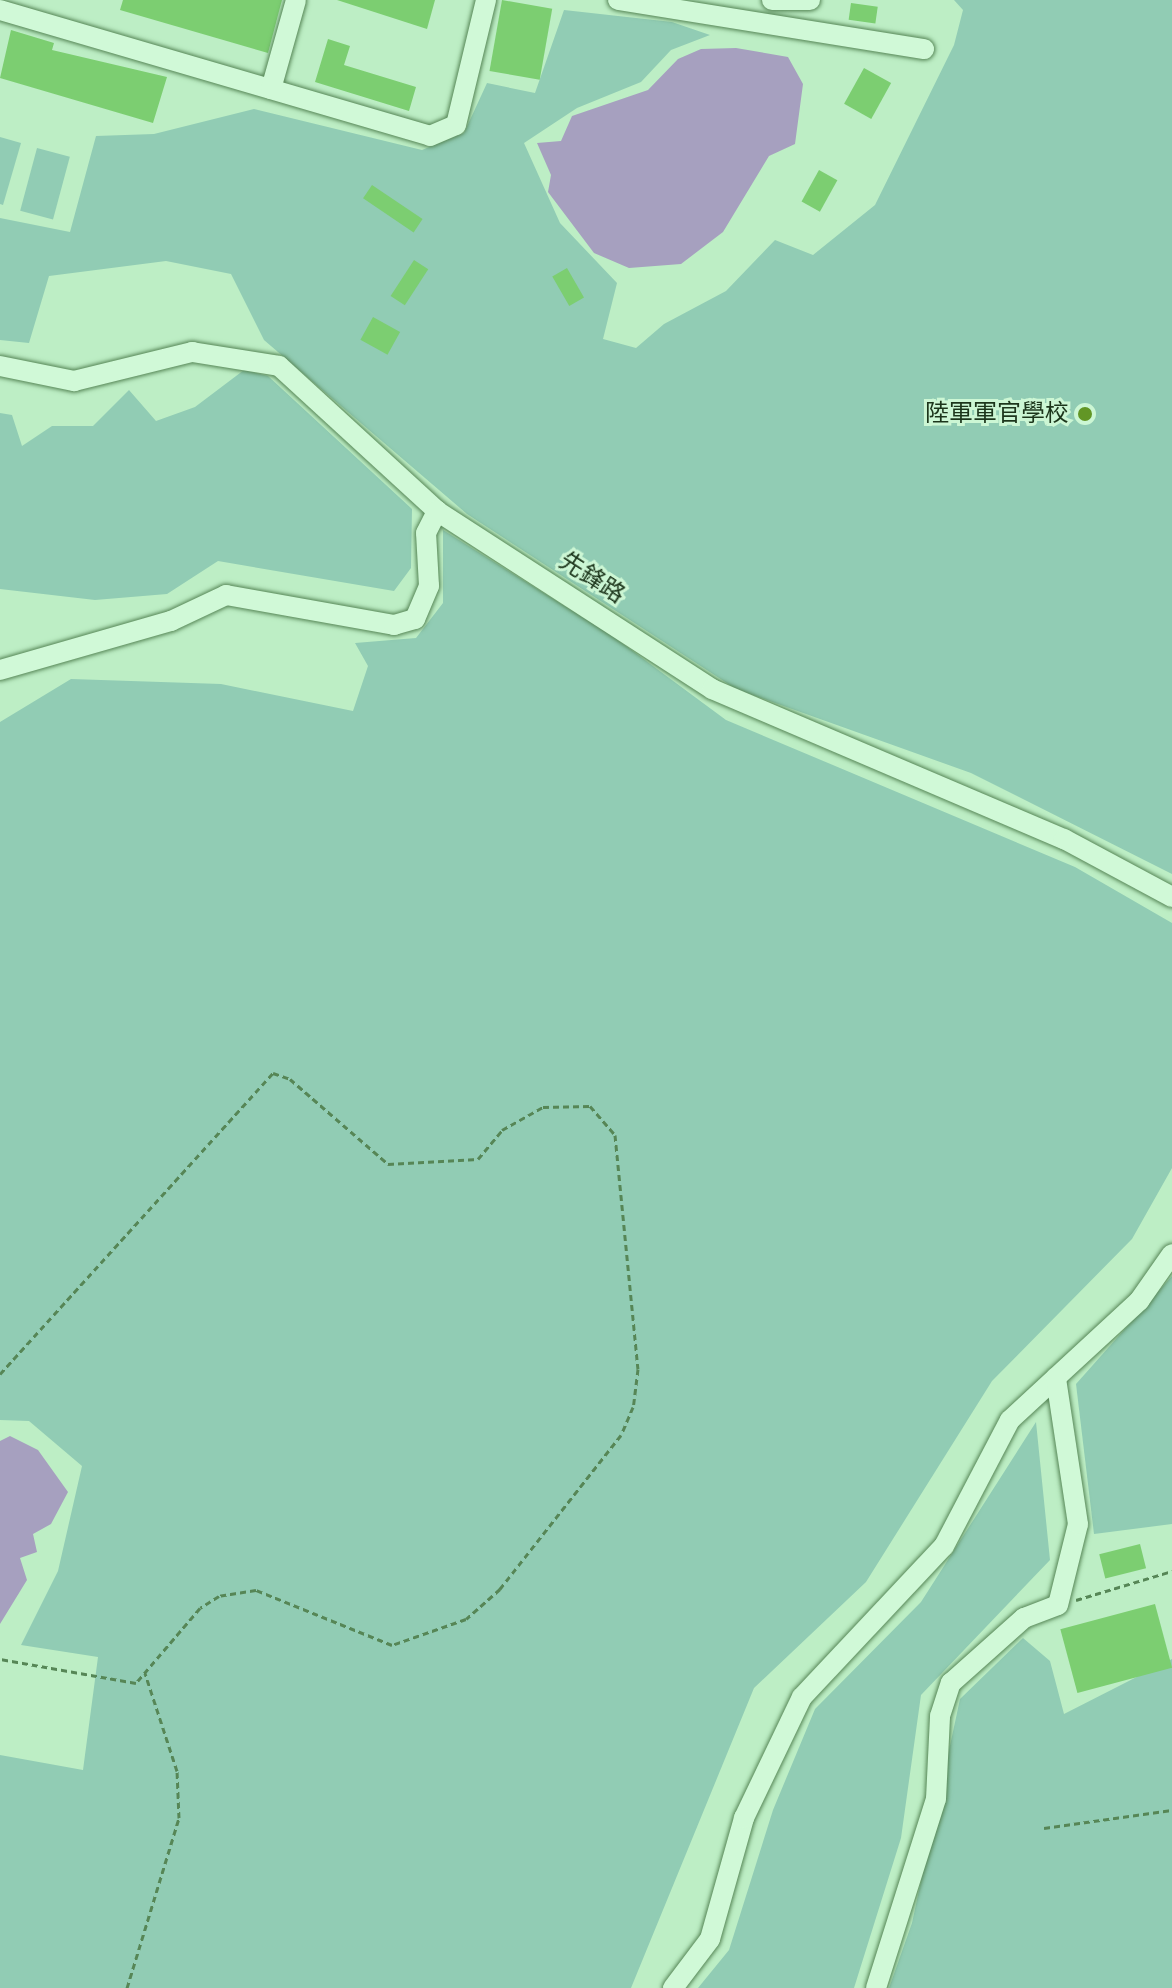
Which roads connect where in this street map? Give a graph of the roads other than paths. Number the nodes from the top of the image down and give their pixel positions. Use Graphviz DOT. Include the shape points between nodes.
graph roads {
  1 [pos="296,0"];
  2 [pos="486,0"];
  3 [pos="618,0"];
  4 [pos="772,0"];
  5 [pos="810,0"];
  6 [pos="0,10"];
  7 [pos="924,49"];
  8 [pos="271,89"];
  9 [pos="0,366"];
  10 [pos="437,511"];
  11 [pos="0,670"];
  12 [pos="1172,897"];
  13 [pos="1172,1254"];
  14 [pos="1056,1378"];
  15 [pos="673,1988"];
  16 [pos="876,1988"];
  1 -- 8 [label="street"];
  2 -- 8 [label="street" via="456,125 430,136"];
  3 -- 7 [label="street"];
  4 -- 5 [label="street"];
  6 -- 8 [label="street"];
  9 -- 10 [label="street, 先鋒路" via="74,381 192,352 279,366"];
  10 -- 11 [label="street" via="426,533 429,586 415,619 394,625 226,595 171,621"];
  10 -- 12 [label="street, 先鋒路" via="712,689 1064,839"];
  13 -- 14 [label="street" via="1139,1301"];
  14 -- 15 [label="street" via="1010,1420 944,1546 802,1697 744,1818 710,1939"];
  14 -- 16 [label="street" via="1078,1524 1058,1605 1024,1618 951,1683 940,1716 936,1799"];
}
